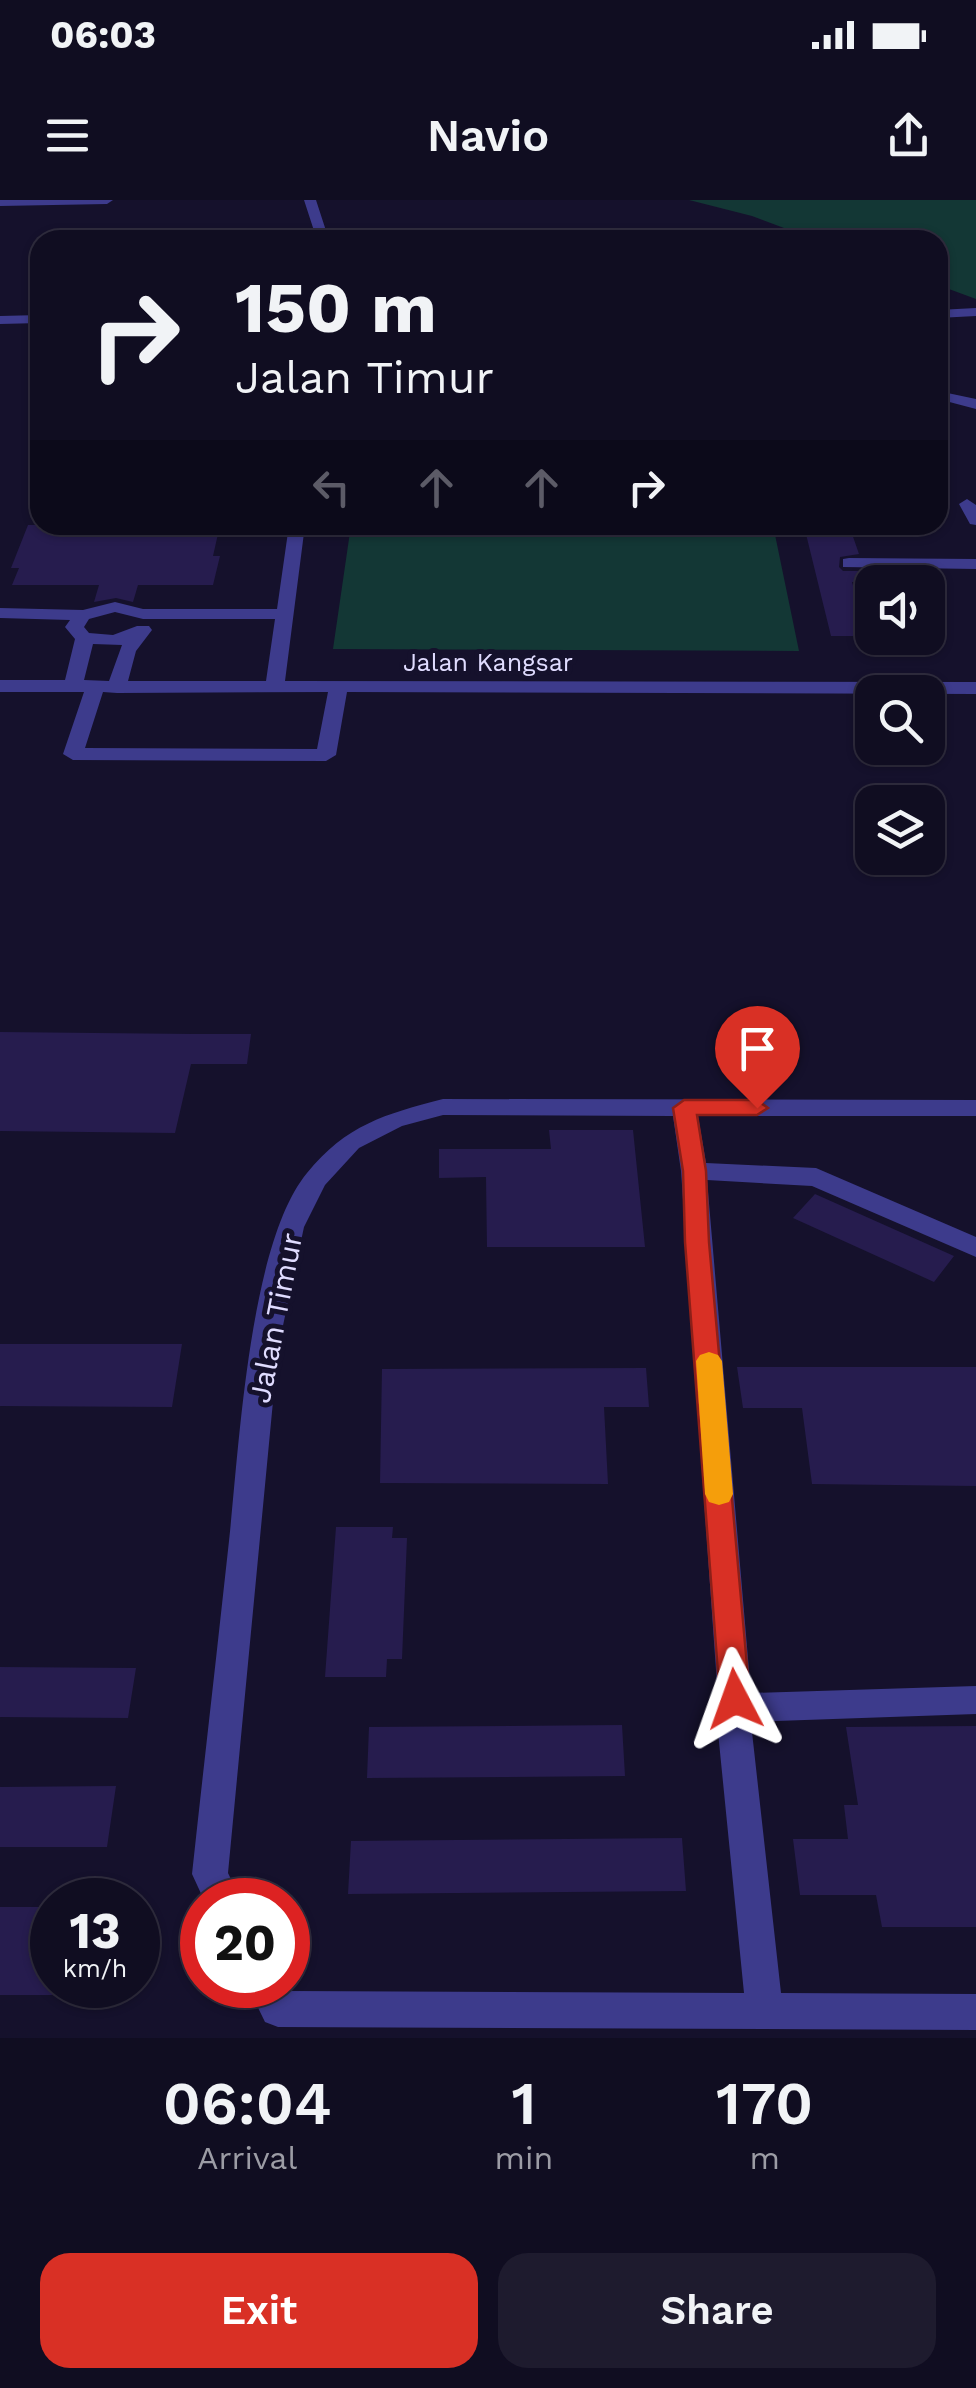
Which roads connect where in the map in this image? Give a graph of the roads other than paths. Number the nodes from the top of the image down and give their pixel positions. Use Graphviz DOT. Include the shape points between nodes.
graph roads {
  1 [pos="107,200"];
  2 [pos="310,200"];
  3 [pos="0,202"];
  4 [pos="319,230"];
  5 [pos="976,312"];
  6 [pos="948,313"];
  7 [pos="30,319"];
  8 [pos="0,320"];
  9 [pos="948,397"];
  10 [pos="976,404"];
  11 [pos="966,504"];
  12 [pos="976,520"];
  13 [pos="296,535"];
  14 [pos="849,563"];
  15 [pos="976,564"];
  16 [pos="0,613"];
  17 [pos="143,614"];
  18 [pos="285,614"];
  19 [pos="83,615"];
  20 [pos="135,636"];
  21 [pos="84,638"];
  22 [pos="0,686"];
  23 [pos="73,686"];
  24 [pos="95,686"];
  25 [pos="117,686"];
  26 [pos="275,687"];
  27 [pos="338,687"];
  28 [pos="976,688"];
  29 [pos="684,1108"];
  30 [pos="976,1108"];
  31 [pos="694,1171"];
  32 [pos="976,1248"];
  33 [pos="976,1700"];
  34 [pos="735,1732"];
  35 [pos="212,1878"];
  36 [pos="278,2008"];
  37 [pos="764,2011"];
  38 [pos="976,2012"];
  1 -- 3 [label="street"];
  2 -- 4 [label="street"];
  5 -- 6 [label="street"];
  7 -- 8 [label="street"];
  9 -- 10 [label="street"];
  11 -- 12 [label="street"];
  13 -- 18 [label="street"];
  14 -- 15 [label="street"];
  16 -- 19 [label="street"];
  17 -- 18 [label="street"];
  17 -- 19 [label="street" via="115,608"];
  17 -- 20 [label="street" via="147,625"];
  18 -- 26 [label="street"];
  19 -- 21 [label="street" via="74,627"];
  20 -- 21 [label="street"];
  20 -- 25 [label="street"];
  21 -- 23 [label="street"];
  22 -- 23 [label="street, Jalan Kangsar"];
  23 -- 24 [label="street, Jalan Kangsar"];
  24 -- 25 [label="street, Jalan Kangsar"];
  24 -- 27 [label="street" via="72,754 326,755"];
  25 -- 26 [label="street, Jalan Kangsar"];
  26 -- 27 [label="street, Jalan Kangsar"];
  27 -- 28 [label="street, Jalan Kangsar"];
  29 -- 30 [label="street, Jalan Timur"];
  29 -- 31 [label="street"];
  29 -- 35 [label="street, Jalan Timur" via="443,1108 393,1120 350,1142 314,1181 292,1227 264,1349"];
  31 -- 32 [label="street" via="816,1178"];
  31 -- 33 [label="street" via="735,1699 741,1708"];
  34 -- 37 [label="street"];
  36 -- 37 [label="street"];
  37 -- 38 [label="street"];
}
